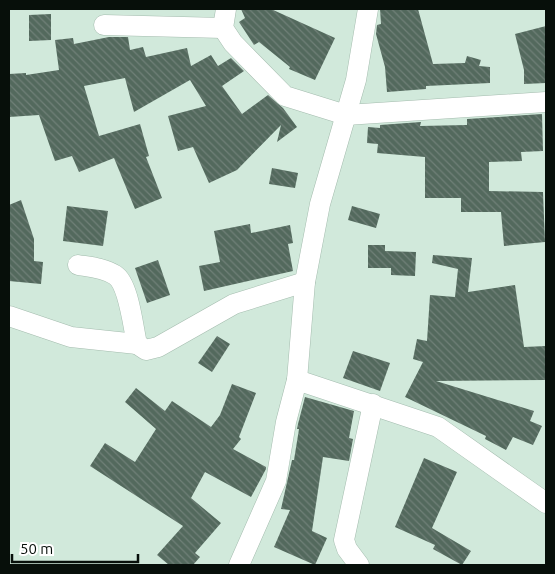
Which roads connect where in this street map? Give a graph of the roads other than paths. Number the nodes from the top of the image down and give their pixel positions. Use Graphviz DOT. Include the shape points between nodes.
graph roads {
  1 [pos="368,9"];
  2 [pos="224,18"];
  3 [pos="104,25"];
  4 [pos="546,102"];
  5 [pos="346,115"];
  6 [pos="78,265"];
  7 [pos="305,282"];
  8 [pos="9,316"];
  9 [pos="137,344"];
  10 [pos="297,380"];
  11 [pos="373,404"];
  12 [pos="546,503"];
  13 [pos="239,565"];
  14 [pos="359,565"];
  1 -- 5 [label="street" via="356,80"];
  2 -- 3 [label="street"];
  2 -- 5 [label="street" via="233,44 285,96"];
  4 -- 5 [label="street"];
  5 -- 7 [label="street" via="320,204"];
  6 -- 9 [label="street" via="104,270 116,276 125,287"];
  7 -- 9 [label="street" via="234,304 158,347 146,350"];
  7 -- 10 [label="street"];
  8 -- 9 [label="street" via="71,337"];
  10 -- 11 [label="street"];
  10 -- 13 [label="street" via="276,481"];
  11 -- 12 [label="street" via="438,427"];
  11 -- 14 [label="street" via="344,540"];
}
